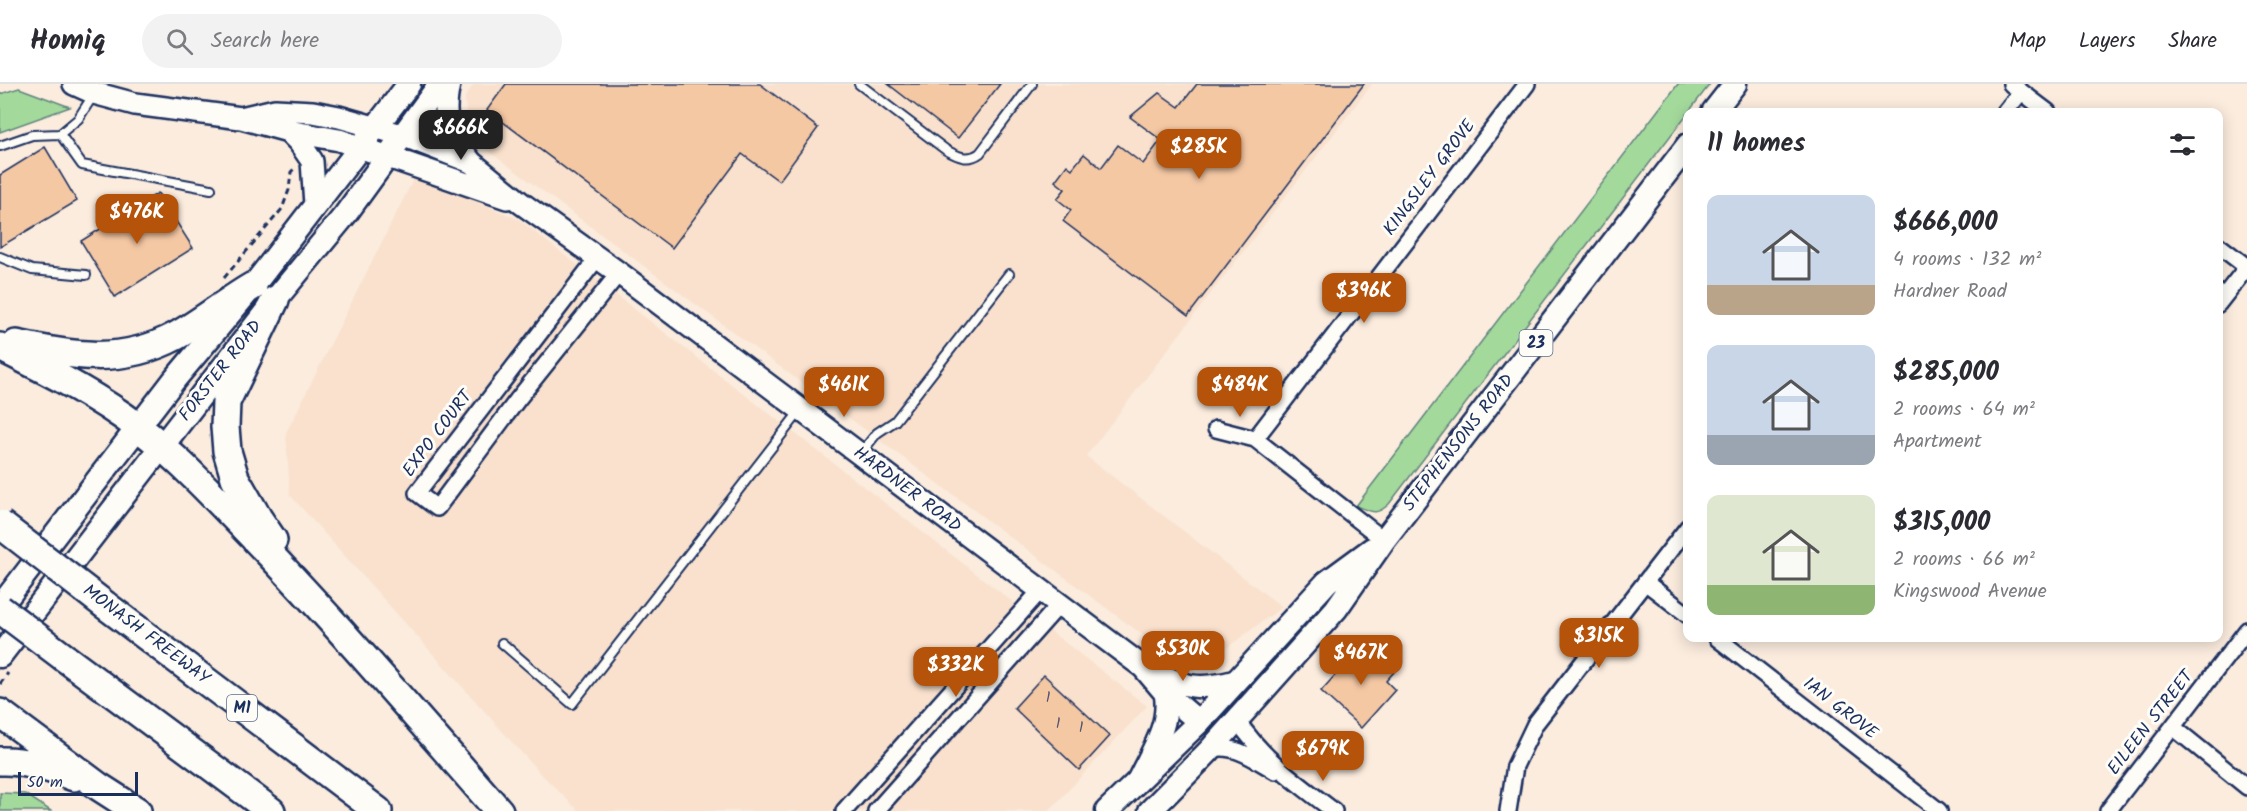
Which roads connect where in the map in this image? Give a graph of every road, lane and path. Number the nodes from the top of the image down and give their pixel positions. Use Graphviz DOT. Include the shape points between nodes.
graph roads {
  1 [pos="74,84"];
  2 [pos="409,84"];
  3 [pos="440,84"];
  4 [pos="449,84"];
  5 [pos="858,84"];
  6 [pos="1032,84"];
  7 [pos="1527,84"];
  8 [pos="1735,84"];
  9 [pos="2016,88"];
  10 [pos="94,93"];
  11 [pos="1716,108"];
  12 [pos="2007,108"];
  13 [pos="2043,108"];
  14 [pos="242,118"];
  15 [pos="376,126"];
  16 [pos="288,131"];
  17 [pos="60,134"];
  18 [pos="402,135"];
  19 [pos="0,146"];
  20 [pos="362,146"];
  21 [pos="1683,151"];
  22 [pos="388,156"];
  23 [pos="471,162"];
  24 [pos="211,189"];
  25 [pos="521,203"];
  26 [pos="315,205"];
  27 [pos="2223,249"];
  28 [pos="0,257"];
  29 [pos="598,257"];
  30 [pos="2247,267"];
  31 [pos="619,273"];
  32 [pos="1009,274"];
  33 [pos="86,275"];
  34 [pos="264,293"];
  35 [pos="2223,298"];
  36 [pos="0,341"];
  37 [pos="0,347"];
  38 [pos="501,385"];
  39 [pos="518,399"];
  40 [pos="801,410"];
  41 [pos="137,428"];
  42 [pos="1216,429"];
  43 [pos="1255,439"];
  44 [pos="162,448"];
  45 [pos="860,455"];
  46 [pos="0,524"];
  47 [pos="1683,533"];
  48 [pos="1384,540"];
  49 [pos="1645,582"];
  50 [pos="1041,591"];
  51 [pos="1059,605"];
  52 [pos="320,607"];
  53 [pos="0,608"];
  54 [pos="1683,611"];
  55 [pos="2247,630"];
  56 [pos="1722,642"];
  57 [pos="502,643"];
  58 [pos="0,656"];
  59 [pos="1143,667"];
  60 [pos="1236,681"];
  61 [pos="1165,693"];
  62 [pos="0,713"];
  63 [pos="1237,720"];
  64 [pos="1199,722"];
  65 [pos="2173,727"];
  66 [pos="915,734"];
  67 [pos="932,750"];
  68 [pos="1209,751"];
  69 [pos="0,761"];
  70 [pos="1139,779"];
  71 [pos="1291,779"];
  72 [pos="98,786"];
  73 [pos="2247,787"];
  74 [pos="137,811"];
  75 [pos="271,811"];
  76 [pos="378,811"];
  77 [pos="499,811"];
  78 [pos="844,811"];
  79 [pos="876,811"];
  80 [pos="1107,811"];
  81 [pos="1150,811"];
  82 [pos="1334,811"];
  83 [pos="1508,811"];
  84 [pos="1939,811"];
  85 [pos="2108,811"];
  1 -- 10 [label="street"];
  2 -- 15 [label="main road, FORSTER ROAD"];
  3 -- 18 [label="main road, FORSTER ROAD"];
  4 -- 23 [label="street" via="444,106 447,125"];
  5 -- 6 [label="lane" via="946,150 969,158 980,153"];
  7 -- 43 [label="street, KINGSLEY GROVE"];
  8 -- 11 [label="main road"];
  9 -- 12 [label="street"];
  9 -- 13 [label="street"];
  10 -- 14 [label="street" via="181,112"];
  10 -- 17 [label="lane" via="78,119"];
  14 -- 15 [label="street, HARDNER ROAD" via="275,110 314,112"];
  14 -- 16 [label="street, HARDNER ROAD"];
  15 -- 18 [label="street, HARDNER ROAD"];
  15 -- 20 [label="main road, FORSTER ROAD"];
  16 -- 20 [label="street, HARDNER ROAD"];
  16 -- 26 [label="street" via="312,161"];
  17 -- 19 [label="lane" via="32,135"];
  17 -- 24 [label="lane" via="82,165"];
  18 -- 22 [label="main road, FORSTER ROAD"];
  18 -- 23 [label="street, HARDNER ROAD"];
  20 -- 22 [label="street, HARDNER ROAD"];
  20 -- 26 [label="main road, FORSTER ROAD"];
  21 -- 48 [label="main road, STEPHENSONS ROAD / 23"];
  22 -- 25 [label="street, HARDNER ROAD"];
  22 -- 34 [label="main road, FORSTER ROAD" via="345,215"];
  23 -- 25 [label="street, HARDNER ROAD"];
  25 -- 29 [label="street, HARDNER ROAD"];
  26 -- 34 [label="main road, FORSTER ROAD"];
  27 -- 30 [label="street"];
  28 -- 33 [label="lane" via="32,270"];
  29 -- 31 [label="street, HARDNER ROAD"];
  29 -- 38 [label="street, EXPO COURT"];
  30 -- 35 [label="street"];
  31 -- 39 [label="street, EXPO COURT"];
  31 -- 40 [label="street, HARDNER ROAD"];
  32 -- 45 [label="lane" via="895,421 877,433"];
  34 -- 36 [label="highway" via="139,351 86,356"];
  34 -- 41 [label="main road, FORSTER ROAD" via="175,379"];
  34 -- 44 [label="main road, FORSTER ROAD"];
  34 -- 52 [label="highway" via="226,402 227,451 235,478 258,518"];
  37 -- 41 [label="highway" via="65,380"];
  38 -- 39 [label="street"];
  38 -- 39 [label="street, EXPO COURT" via="417,493 437,508"];
  40 -- 45 [label="street, HARDNER ROAD"];
  40 -- 57 [label="lane" via="572,704"];
  41 -- 44 [label="highway"];
  41 -- 53 [label="main road, FORSTER ROAD"];
  42 -- 43 [label="street"];
  43 -- 48 [label="street"];
  44 -- 52 [label="highway"];
  44 -- 58 [label="main road, FORSTER ROAD"];
  45 -- 50 [label="street, HARDNER ROAD"];
  46 -- 76 [label="highway, MONASH FREEWAY / M1, bridge"];
  47 -- 49 [label="street"];
  48 -- 60 [label="main road, STEPHENSONS ROAD / 23" via="1327,582"];
  48 -- 63 [label="main road, STEPHENSONS ROAD / 23" via="1336,609"];
  49 -- 54 [label="street"];
  49 -- 83 [label="street" via="1535,724 1515,766"];
  50 -- 51 [label="street, HARDNER ROAD"];
  50 -- 66 [label="street"];
  51 -- 59 [label="street, HARDNER ROAD"];
  51 -- 67 [label="street"];
  52 -- 77 [label="highway"];
  53 -- 75 [label="highway, bridge"];
  55 -- 65 [label="street, EILEEN STREET"];
  56 -- 84 [label="street, IAN GROVE"];
  59 -- 60 [label="street" via="1194,687"];
  59 -- 61 [label="street, HARDNER ROAD"];
  60 -- 64 [label="main road, STEPHENSONS ROAD / 23"];
  61 -- 64 [label="street, HARDNER ROAD"];
  61 -- 70 [label="street" via="1165,720"];
  62 -- 72 [label="highway"];
  63 -- 64 [label="main road"];
  63 -- 68 [label="main road, STEPHENSONS ROAD / 23"];
  63 -- 71 [label="street" via="1254,744"];
  64 -- 70 [label="main road, STEPHENSONS ROAD / 23"];
  65 -- 73 [label="street"];
  65 -- 85 [label="street, EILEEN STREET"];
  66 -- 67 [label="street"];
  66 -- 78 [label="street"];
  67 -- 79 [label="street"];
  68 -- 71 [label="street" via="1232,750"];
  68 -- 81 [label="main road, STEPHENSONS ROAD / 23"];
  69 -- 72 [label="highway" via="54,769"];
  70 -- 80 [label="main road, STEPHENSONS ROAD / 23"];
  71 -- 82 [label="street"];
  72 -- 74 [label="highway"];
}
